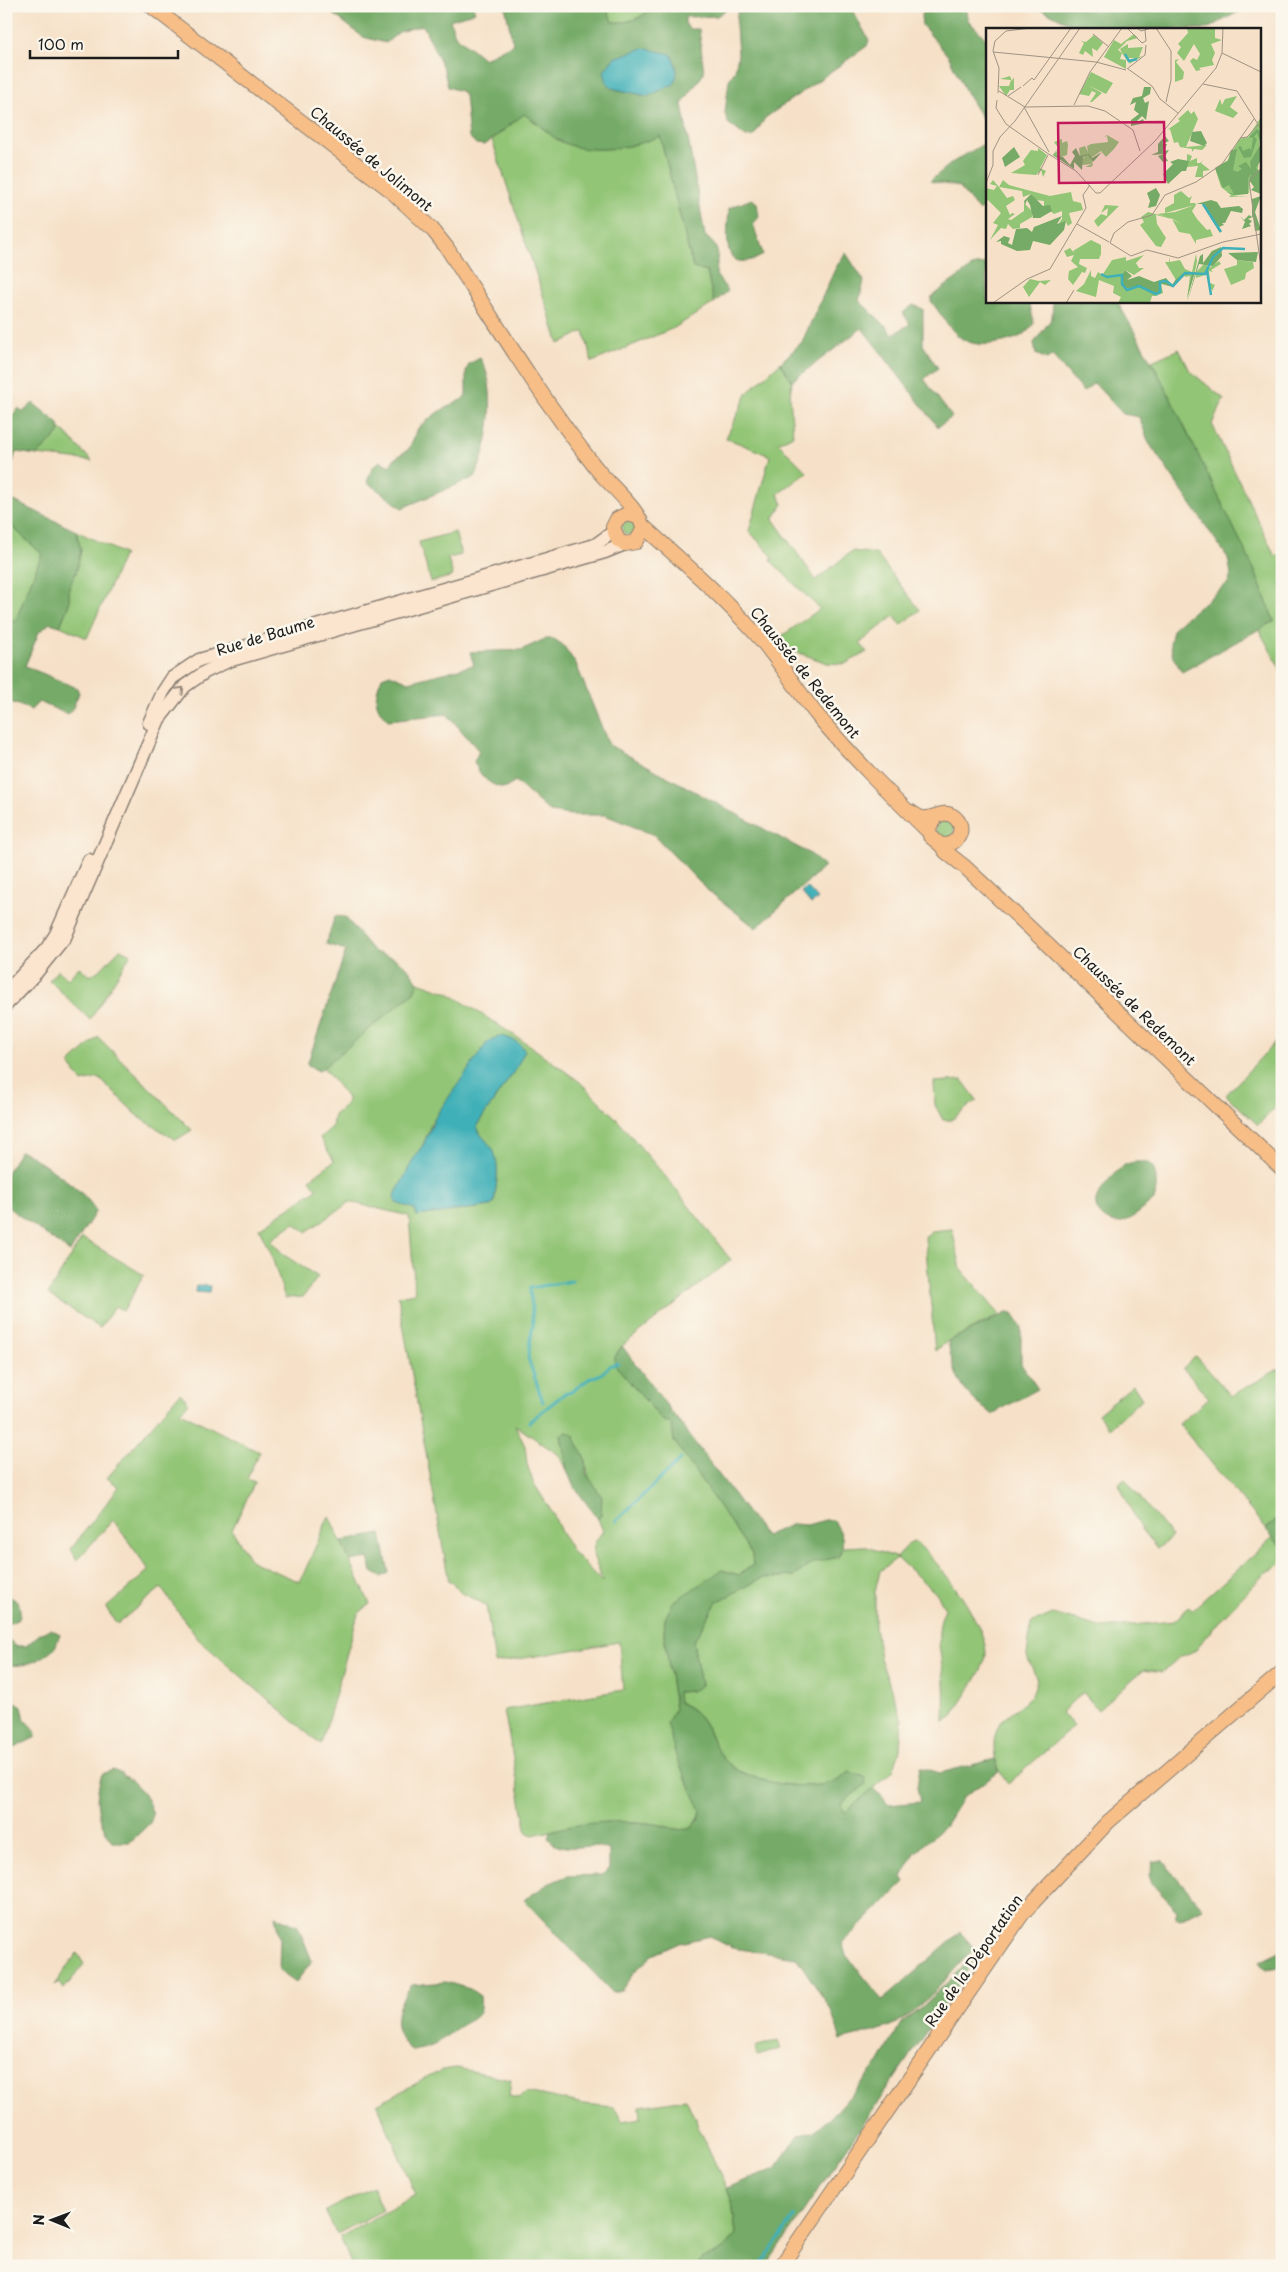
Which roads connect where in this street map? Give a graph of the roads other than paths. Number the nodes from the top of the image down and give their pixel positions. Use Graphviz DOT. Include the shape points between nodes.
graph roads {
  1 [pos="150,6"];
  2 [pos="600,473"];
  3 [pos="619,517"];
  4 [pos="640,522"];
  5 [pos="613,532"];
  6 [pos="631,543"];
  7 [pos="676,556"];
  8 [pos="908,811"];
  9 [pos="936,816"];
  10 [pos="929,832"];
  11 [pos="956,840"];
  12 [pos="941,845"];
  13 [pos="965,867"];
  14 [pos="6,992"];
  15 [pos="6,1005"];
  16 [pos="1282,1169"];
  17 [pos="1278,1677"];
  18 [pos="781,2266"];
  1 -- 2 [label="main road, Chaussée de Jolimont" via="364,169 432,229 552,409"];
  2 -- 3 [label="main road, Chaussée de Jolimont"];
  2 -- 4 [label="main road, Chaussée de Jolimont"];
  3 -- 4 [label="main road" via="626,514"];
  3 -- 5 [label="main road"];
  4 -- 6 [label="main road" via="642,535"];
  4 -- 7 [label="main road, Chaussée de Redemont"];
  5 -- 6 [label="main road" via="618,540"];
  5 -- 14 [label="main road, Rue de Baume" via="595,545 200,660 176,674 163,692 56,934"];
  6 -- 7 [label="main road, Chaussée de Redemont" via="648,543"];
  15 -- 6 [label="main road, Rue de Baume, one-way" via="54,953 65,936 154,728 179,692 191,681 228,661"];
  7 -- 8 [label="main road, Chaussée de Redemont" via="710,585 753,630 818,716"];
  8 -- 9 [label="main road" via="922,818"];
  8 -- 10 [label="main road, Chaussée de Redemont"];
  9 -- 10 [label="main road" via="930,823"];
  9 -- 11 [label="main road" via="946,814 956,818 961,829"];
  10 -- 12 [label="main road"];
  11 -- 12 [label="main road" via="949,845"];
  11 -- 13 [label="main road, Chaussée de Redemont"];
  12 -- 13 [label="main road, Chaussée de Redemont"];
  13 -- 16 [label="main road, Chaussée de Redemont"];
  17 -- 18 [label="main road, Rue de la Déportation" via="1108,1822 1023,1913"];
}
